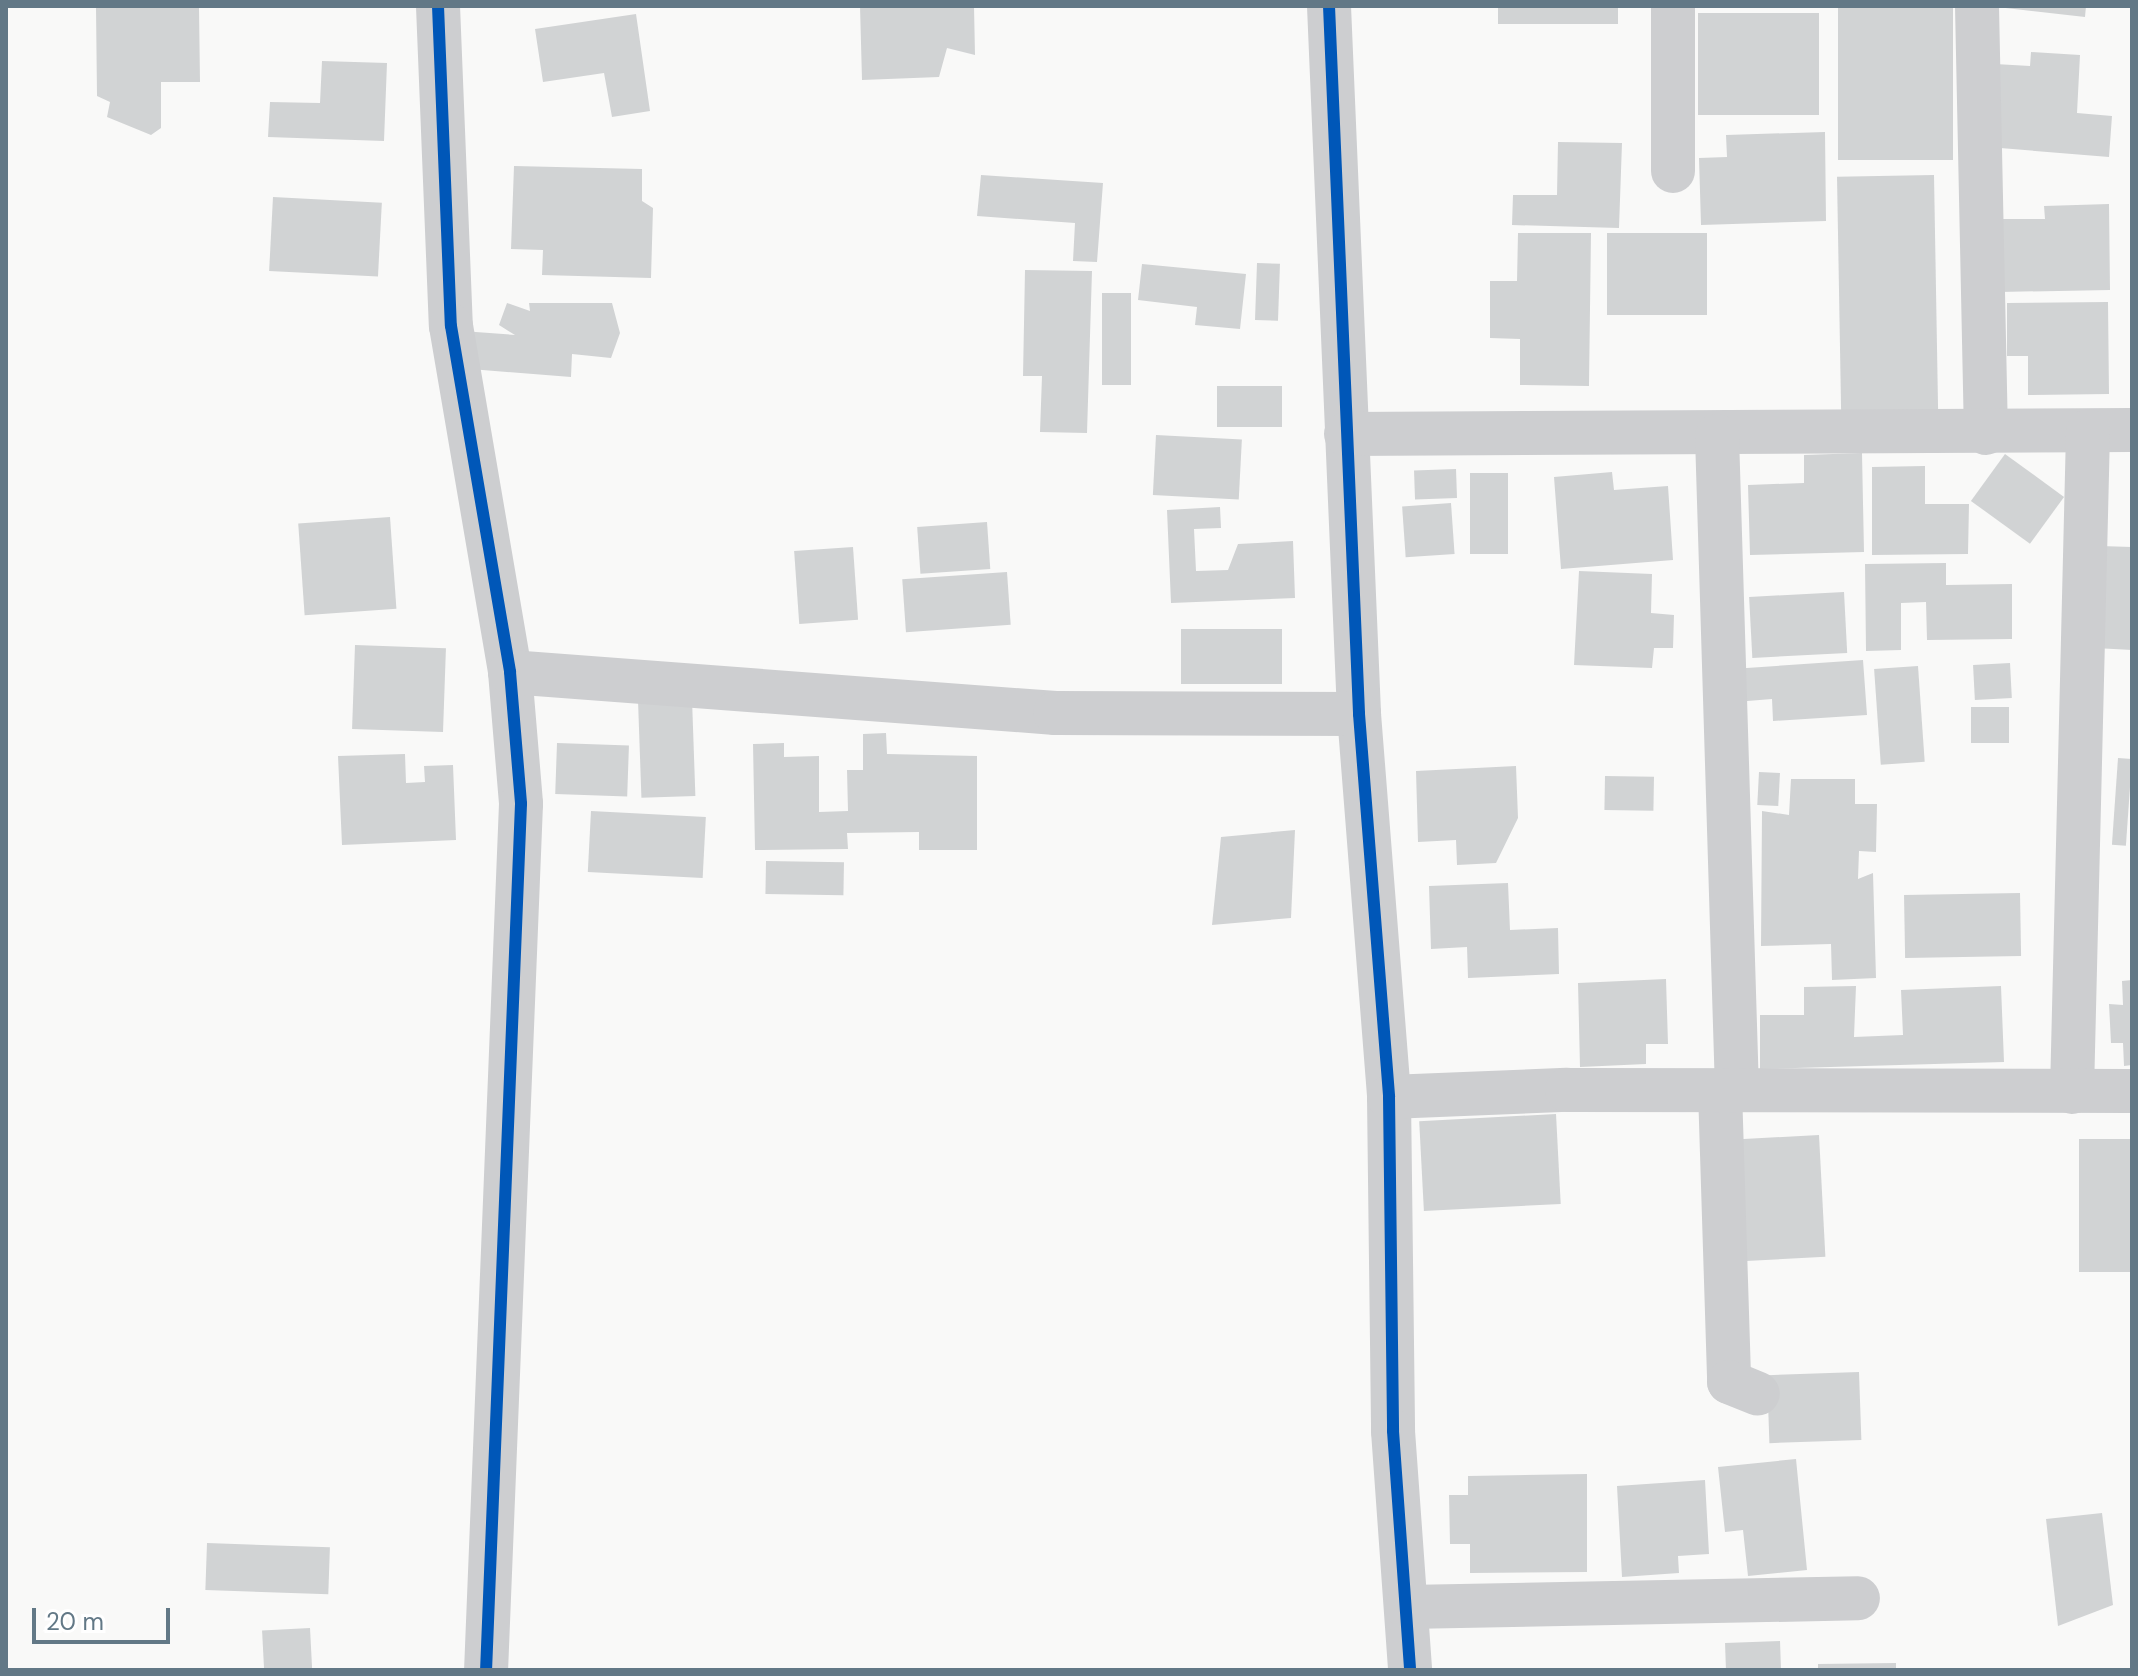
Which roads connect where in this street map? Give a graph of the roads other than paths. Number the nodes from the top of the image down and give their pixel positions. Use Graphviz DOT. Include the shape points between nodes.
graph roads {
  1 [pos="438,6"];
  2 [pos="1329,6"];
  3 [pos="1673,6"];
  4 [pos="1977,6"];
  5 [pos="1673,171"];
  6 [pos="2132,430"];
  7 [pos="2088,431"];
  8 [pos="1986,433"];
  9 [pos="1346,434"];
  10 [pos="1717,436"];
  11 [pos="510,672"];
  12 [pos="1359,714"];
  13 [pos="1728,1090"];
  14 [pos="2132,1091"];
  15 [pos="2072,1092"];
  16 [pos="1389,1097"];
  17 [pos="1758,1394"];
  18 [pos="1858,1598"];
  19 [pos="1407,1607"];
  20 [pos="486,1670"];
  21 [pos="1410,1670"];
  1 -- 11 [label="street" via="451,326"];
  2 -- 9 [label="street"];
  3 -- 5 [label="street"];
  4 -- 8 [label="street"];
  6 -- 7 [label="street"];
  7 -- 8 [label="street"];
  7 -- 15 [label="street"];
  8 -- 10 [label="street"];
  9 -- 10 [label="street"];
  9 -- 12 [label="street"];
  10 -- 13 [label="street"];
  11 -- 12 [label="street" via="1055,713"];
  11 -- 20 [label="street" via="521,804 519,959"];
  12 -- 16 [label="street"];
  13 -- 15 [label="street"];
  13 -- 16 [label="street"];
  13 -- 17 [label="street" via="1729,1382"];
  14 -- 15 [label="street"];
  16 -- 19 [label="street" via="1393,1431"];
  18 -- 19 [label="street"];
  19 -- 21 [label="street"];
}
